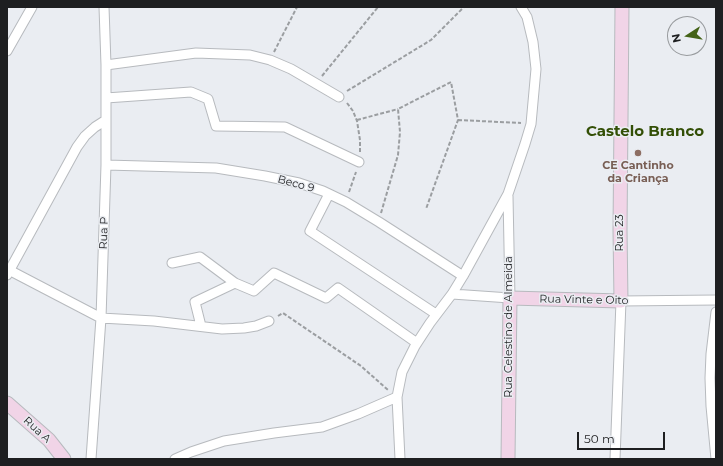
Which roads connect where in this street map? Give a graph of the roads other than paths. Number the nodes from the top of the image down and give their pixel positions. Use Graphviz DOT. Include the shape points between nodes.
graph roads {
  1 [pos="32,7"];
  2 [pos="104,7"];
  3 [pos="521,7"];
  4 [pos="622,7"];
  5 [pos="7,52"];
  6 [pos="106,65"];
  7 [pos="339,97"];
  8 [pos="106,98"];
  9 [pos="106,120"];
  10 [pos="359,162"];
  11 [pos="106,165"];
  12 [pos="329,194"];
  13 [pos="508,194"];
  14 [pos="172,264"];
  15 [pos="8,271"];
  16 [pos="463,276"];
  17 [pos="235,283"];
  18 [pos="452,294"];
  19 [pos="510,298"];
  20 [pos="716,300"];
  21 [pos="621,301"];
  22 [pos="716,312"];
  23 [pos="436,314"];
  24 [pos="101,318"];
  25 [pos="269,321"];
  26 [pos="201,326"];
  27 [pos="417,342"];
  28 [pos="397,397"];
  29 [pos="7,403"];
  30 [pos="64,459"];
  31 [pos="91,459"];
  32 [pos="175,459"];
  33 [pos="400,459"];
  34 [pos="508,459"];
  35 [pos="615,459"];
  36 [pos="716,459"];
  1 -- 5 [label="street"];
  2 -- 6 [label="street, Rua P"];
  3 -- 13 [label="street" via="527,17 536,69 531,124"];
  4 -- 21 [label="street, Rua 23"];
  6 -- 7 [label="street" via="196,53 250,55 291,69"];
  6 -- 8 [label="street, Rua P"];
  8 -- 9 [label="street, Rua P"];
  8 -- 10 [label="street" via="191,92 208,99 216,126 285,127"];
  9 -- 11 [label="street, Rua P"];
  9 -- 15 [label="street" via="85,136 77,147"];
  11 -- 12 [label="street, Beco 9" via="216,168 299,183"];
  11 -- 24 [label="street, Rua P"];
  12 -- 16 [label="street, Beco 9" via="379,222"];
  12 -- 23 [label="street" via="310,231"];
  13 -- 16 [label="street"];
  13 -- 19 [label="street, Rua Celestino de Almeida"];
  14 -- 17 [label="street" via="200,257"];
  15 -- 24 [label="street"];
  16 -- 18 [label="street"];
  17 -- 26 [label="street" via="195,302"];
  17 -- 27 [label="street" via="254,291 274,273 326,298 338,288"];
  18 -- 19 [label="street, Rua Vinte e Oito"];
  18 -- 23 [label="street"];
  19 -- 21 [label="street, Rua Vinte e Oito"];
  19 -- 34 [label="street, Rua Celestino de Almeida"];
  20 -- 21 [label="street, Rua Vinte e Oito"];
  21 -- 35 [label="street, Rua 23"];
  22 -- 36 [label="street" via="710,378"];
  23 -- 27 [label="street"];
  24 -- 26 [label="street"];
  24 -- 31 [label="street, Rua P"];
  25 -- 26 [label="street" via="244,328 222,329"];
  27 -- 28 [label="street" via="402,372"];
  28 -- 32 [label="street" via="322,427 224,441"];
  28 -- 33 [label="street"];
  29 -- 30 [label="street, Rua A" via="49,440"];
}
